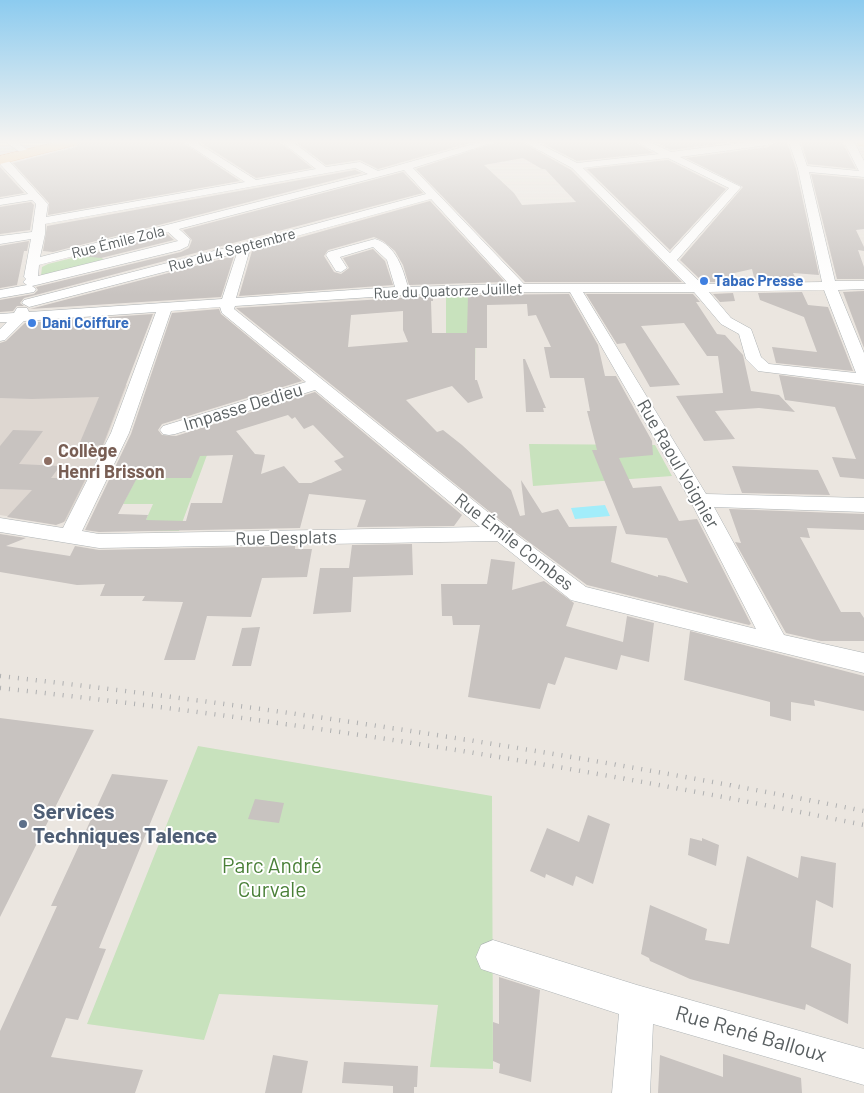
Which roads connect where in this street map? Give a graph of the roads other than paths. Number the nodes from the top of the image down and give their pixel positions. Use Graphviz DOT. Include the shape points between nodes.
graph roads {
  1 [pos="32,193"];
  2 [pos="206,193"];
  3 [pos="307,193"];
  4 [pos="602,193"];
  5 [pos="731,193"];
  6 [pos="808,193"];
  7 [pos="434,195"];
  8 [pos="35,196"];
  9 [pos="0,202"];
  10 [pos="40,228"];
  11 [pos="171,228"];
  12 [pos="0,240"];
  13 [pos="245,247"];
  14 [pos="670,261"];
  15 [pos="33,263"];
  16 [pos="341,268"];
  17 [pos="829,285"];
  18 [pos="864,285"];
  19 [pos="520,288"];
  20 [pos="574,288"];
  21 [pos="698,288"];
  22 [pos="402,291"];
  23 [pos="0,294"];
  24 [pos="28,301"];
  25 [pos="227,303"];
  26 [pos="166,307"];
  27 [pos="0,318"];
  28 [pos="0,337"];
  29 [pos="864,373"];
  30 [pos="864,379"];
  31 [pos="317,384"];
  32 [pos="169,430"];
  33 [pos="700,500"];
  34 [pos="864,505"];
  35 [pos="0,525"];
  36 [pos="502,534"];
  37 [pos="70,537"];
  38 [pos="776,643"];
  39 [pos="864,662"];
  40 [pos="492,957"];
  41 [pos="637,1002"];
  42 [pos="864,1067"];
  43 [pos="631,1093"];
  1 -- 8 [label="street"];
  2 -- 10 [label="street"];
  3 -- 11 [label="street, Rue Émile Zola"];
  4 -- 14 [label="street"];
  5 -- 14 [label="street"];
  6 -- 17 [label="street"];
  7 -- 13 [label="street, Rue du 4 Septembre"];
  7 -- 19 [label="street"];
  8 -- 9 [label="street"];
  8 -- 10 [label="street" via="42,204"];
  10 -- 12 [label="street"];
  10 -- 15 [label="street"];
  11 -- 15 [label="street, Rue Émile Zola"];
  11 -- 24 [label="street" via="184,239 184,243"];
  13 -- 24 [label="street, Rue du 4 Septembre"];
  13 -- 25 [label="street"];
  14 -- 21 [label="street"];
  15 -- 24 [label="street"];
  16 -- 22 [label="street" via="332,255 375,243 392,256"];
  17 -- 18 [label="street, Rue du Quatorze Juillet"];
  17 -- 21 [label="street, Rue du Quatorze Juillet"];
  17 -- 29 [label="street"];
  19 -- 20 [label="street, Rue du Quatorze Juillet"];
  19 -- 22 [label="street, Rue du Quatorze Juillet"];
  20 -- 21 [label="street, Rue du Quatorze Juillet"];
  20 -- 33 [label="street, Rue Raoul Voignier"];
  21 -- 30 [label="street" via="726,321 746,332 754,359 764,368"];
  22 -- 25 [label="street, Rue du Quatorze Juillet"];
  23 -- 24 [label="street"];
  24 -- 26 [label="street, Rue du Quatorze Juillet"];
  24 -- 27 [label="street"];
  24 -- 28 [label="street"];
  25 -- 26 [label="street, Rue du Quatorze Juillet"];
  25 -- 31 [label="street, Rue Émile Combes" via="227,310"];
  26 -- 37 [label="street" via="120,433"];
  31 -- 32 [label="street, Impasse Dedieu"];
  31 -- 36 [label="street, Rue Émile Combes"];
  33 -- 34 [label="street"];
  33 -- 38 [label="street, Rue Raoul Voignier"];
  35 -- 37 [label="street, Rue Desplats"];
  36 -- 37 [label="street, Rue Desplats" via="99,541"];
  36 -- 38 [label="street, Rue Émile Combes" via="579,594"];
  38 -- 39 [label="street, Rue Émile Combes"];
  40 -- 41 [label="street, Rue René Balloux"];
  41 -- 42 [label="street, Rue René Balloux"];
  41 -- 43 [label="street"];
}
